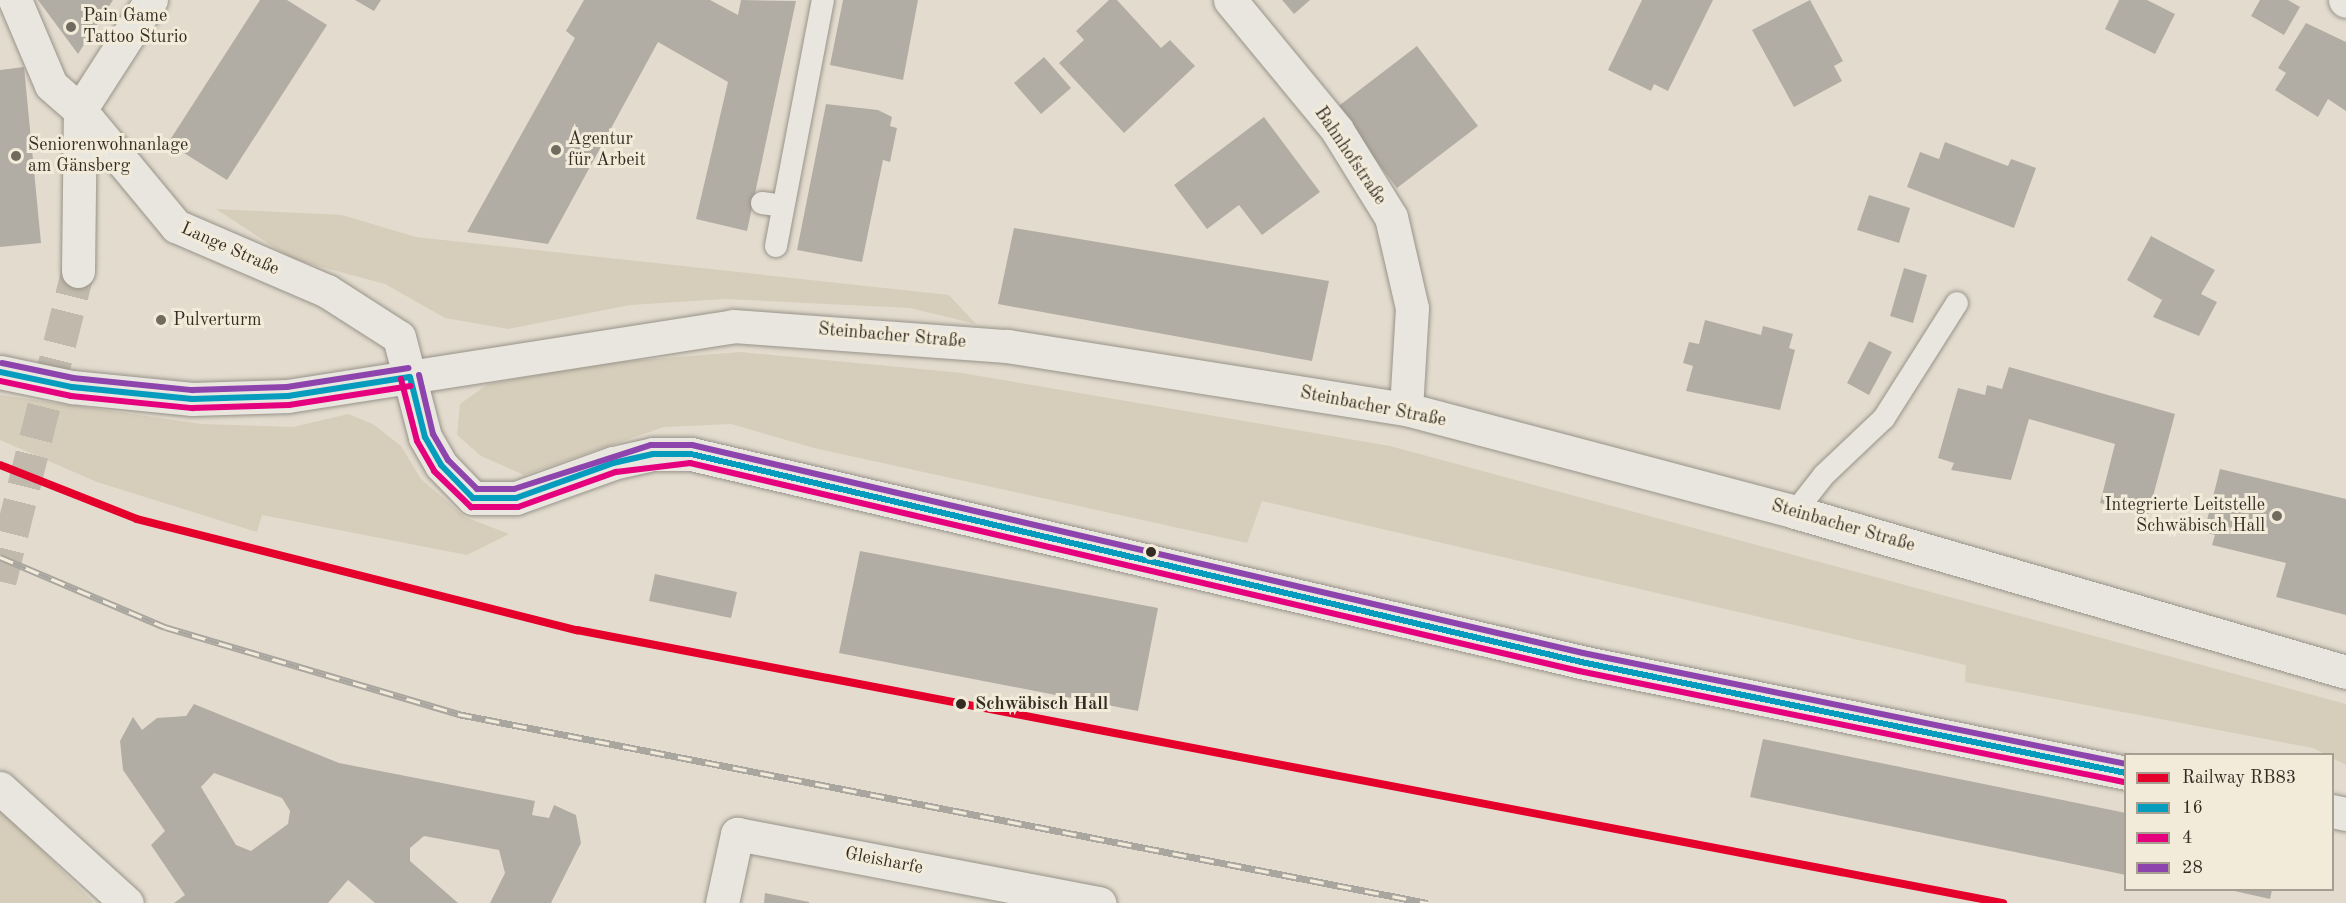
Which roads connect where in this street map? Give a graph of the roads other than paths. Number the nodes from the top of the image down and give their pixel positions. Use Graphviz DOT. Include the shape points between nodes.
graph roads {
  1 [pos="15,0"];
  2 [pos="151,0"];
  3 [pos="823,0"];
  4 [pos="1230,0"];
  5 [pos="80,110"];
  6 [pos="776,246"];
  7 [pos="78,271"];
  8 [pos="1957,303"];
  9 [pos="0,372"];
  10 [pos="410,377"];
  11 [pos="1406,409"];
  12 [pos="1795,512"];
  13 [pos="2346,672"];
  14 [pos="2124,773"];
  15 [pos="0,788"];
  16 [pos="1016,895"];
  17 [pos="127,903"];
  18 [pos="722,903"];
  19 [pos="1100,903"];
  1 -- 5 [label="street, Lange Straße" via="51,85"];
  2 -- 5 [label="street"];
  3 -- 6 [label="lane" via="772,205"];
  4 -- 11 [label="street, Bahnhofstraße" via="1337,130 1391,217 1412,308"];
  5 -- 7 [label="street"];
  5 -- 10 [label="street, Lange Straße" via="131,179 176,226 327,291 399,337"];
  8 -- 12 [label="lane" via="1884,418 1824,475"];
  9 -- 10 [label="street, Steinbacher Straße" via="72,387 192,399 288,396"];
  10 -- 11 [label="street, Steinbacher Straße" via="733,326 1007,346"];
  10 -- 14 [label="street, Lange Straße" via="425,437 441,465 473,498 516,498 613,463 691,454 1581,662"];
  11 -- 12 [label="street, Steinbacher Straße"];
  12 -- 13 [label="street, Steinbacher Straße"];
  15 -- 17 [label="street"];
  16 -- 18 [label="street, Gleisharfe" via="737,834"];
  16 -- 19 [label="street, Gleisharfe"];
}
